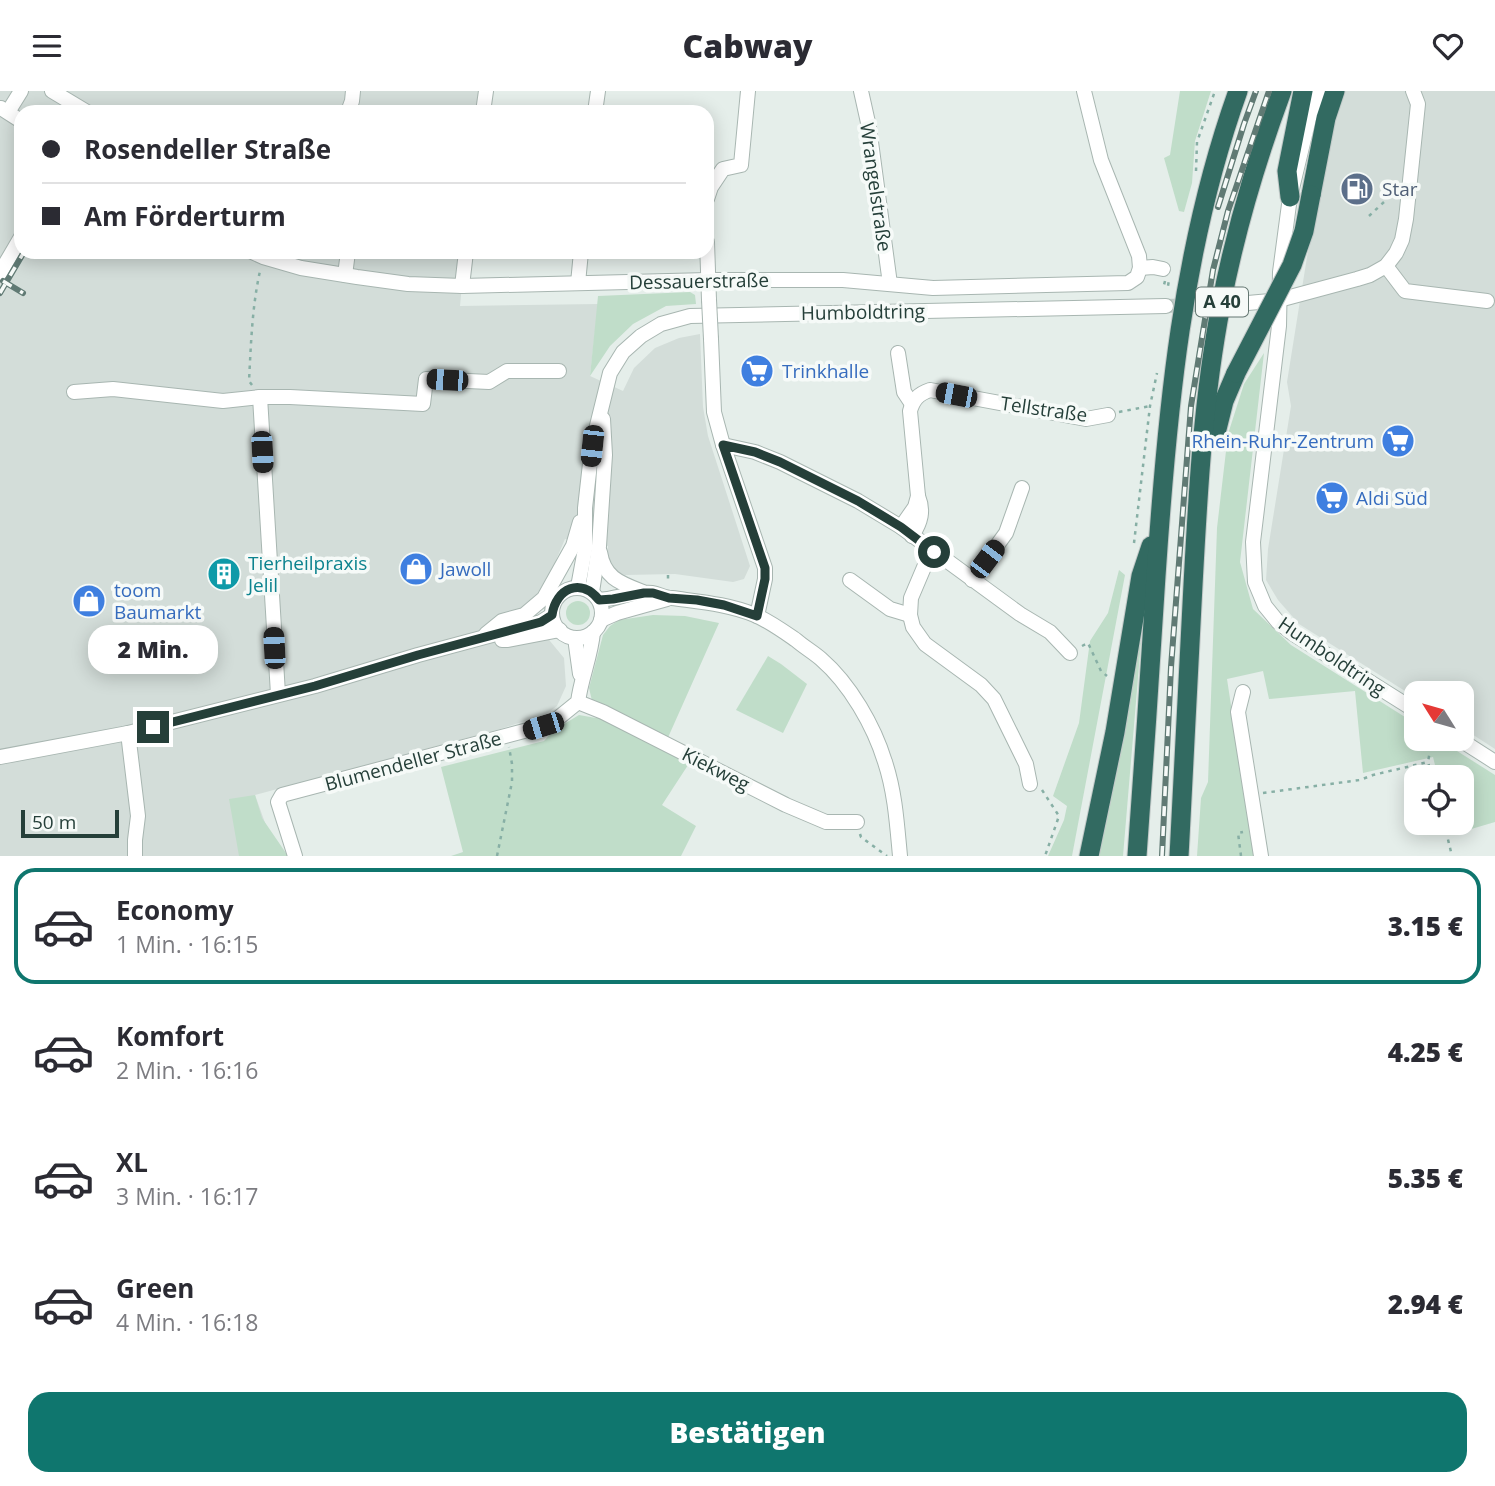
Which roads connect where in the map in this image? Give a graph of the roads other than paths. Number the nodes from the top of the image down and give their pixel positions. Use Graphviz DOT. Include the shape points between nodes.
graph roads {
  1 [pos="21,91"];
  2 [pos="52,91"];
  3 [pos="748,91"];
  4 [pos="861,91"];
  5 [pos="1084,91"];
  6 [pos="1238,91"];
  7 [pos="1282,91"];
  8 [pos="1303,91"];
  9 [pos="1320,91"];
  10 [pos="1335,91"];
  11 [pos="1347,91"];
  12 [pos="1413,91"];
  13 [pos="75,105"];
  14 [pos="4,110"];
  15 [pos="1326,118"];
  16 [pos="714,181"];
  17 [pos="1290,197"];
  18 [pos="14,249"];
  19 [pos="271,259"];
  20 [pos="347,259"];
  21 [pos="465,259"];
  22 [pos="580,259"];
  23 [pos="707,259"];
  24 [pos="1386,266"];
  25 [pos="1140,268"];
  26 [pos="0,273"];
  27 [pos="345,275"];
  28 [pos="1165,279"];
  29 [pos="708,280"];
  30 [pos="578,283"];
  31 [pos="890,283"];
  32 [pos="462,286"];
  33 [pos="1279,300"];
  34 [pos="1487,301"];
  35 [pos="1248,303"];
  36 [pos="1162,306"];
  37 [pos="898,353"];
  38 [pos="559,371"];
  39 [pos="74,393"];
  40 [pos="260,397"];
  41 [pos="602,401"];
  42 [pos="912,404"];
  43 [pos="1108,415"];
  44 [pos="723,445"];
  45 [pos="1022,488"];
  46 [pos="585,508"];
  47 [pos="1160,518"];
  48 [pos="1197,520"];
  49 [pos="906,531"];
  50 [pos="599,546"];
  51 [pos="934,552"];
  52 [pos="850,580"];
  53 [pos="972,580"];
  54 [pos="590,593"];
  55 [pos="644,593"];
  56 [pos="669,598"];
  57 [pos="552,615"];
  58 [pos="910,615"];
  59 [pos="757,616"];
  60 [pos="597,626"];
  61 [pos="560,630"];
  62 [pos="575,638"];
  63 [pos="479,639"];
  64 [pos="1070,653"];
  65 [pos="581,681"];
  66 [pos="1244,692"];
  67 [pos="278,694"];
  68 [pos="578,702"];
  69 [pos="1404,703"];
  70 [pos="128,733"];
  71 [pos="1474,749"];
  72 [pos="0,757"];
  73 [pos="1495,762"];
  74 [pos="1030,784"];
  75 [pos="857,822"];
  76 [pos="135,856"];
  77 [pos="295,856"];
  78 [pos="900,856"];
  79 [pos="1089,856"];
  80 [pos="1137,856"];
  81 [pos="1179,856"];
  82 [pos="1261,856"];
  1 -- 14 [label="street"];
  2 -- 13 [label="street"];
  3 -- 16 [label="street" via="741,165 723,169"];
  4 -- 31 [label="street, Wrangelstraße"];
  5 -- 25 [label="street" via="1101,160"];
  6 -- 47 [label="highway, A 40" via="1191,263 1175,360"];
  7 -- 48 [label="highway, A 40" via="1242,215 1221,307"];
  8 -- 17 [label="highway" via="1287,171"];
  9 -- 17 [label="street, Humboldtring"];
  10 -- 15 [label="highway"];
  11 -- 15 [label="highway"];
  12 -- 24 [label="street" via="1418,104 1406,219 1402,240"];
  15 -- 48 [label="highway, bridge" via="1304,231 1219,416"];
  17 -- 33 [label="street, Humboldtring"];
  18 -- 26 [label="street"];
  19 -- 27 [label="street, Dessauerstraße"];
  20 -- 27 [label="street"];
  21 -- 32 [label="street"];
  22 -- 30 [label="street"];
  23 -- 29 [label="street"];
  24 -- 33 [label="street" via="1370,275"];
  24 -- 34 [label="street" via="1405,291"];
  25 -- 28 [label="street" via="1153,267"];
  25 -- 31 [label="street, Dessauerstraße" via="1128,283 933,288"];
  27 -- 32 [label="street, Dessauerstraße"];
  29 -- 30 [label="street, Dessauerstraße"];
  29 -- 31 [label="street, Dessauerstraße"];
  29 -- 44 [label="street, bridge" via="714,412"];
  30 -- 32 [label="street, Dessauerstraße"];
  33 -- 35 [label="street"];
  33 -- 69 [label="street, Humboldtring" via="1253,542 1255,582 1278,622"];
  36 -- 41 [label="street, Humboldtring" via="690,316 661,324 623,352 610,373"];
  37 -- 42 [label="street" via="904,392"];
  38 -- 40 [label="street" via="507,372 489,382 426,379 423,404"];
  39 -- 40 [label="street" via="113,389 223,401"];
  40 -- 67 [label="street"];
  41 -- 46 [label="street, Humboldtring"];
  41 -- 50 [label="street, Humboldtring" via="605,455"];
  42 -- 43 [label="street, Tellstraße" via="930,390 1086,419"];
  42 -- 49 [label="street" via="918,496"];
  44 -- 49 [label="street" via="780,462"];
  44 -- 59 [label="street" via="765,568"];
  45 -- 53 [label="street" via="1006,533"];
  46 -- 54 [label="street, Humboldtring"];
  46 -- 63 [label="street" via="573,546 544,598 524,615 502,621"];
  47 -- 79 [label="highway" via="1141,576"];
  47 -- 80 [label="highway, A 40"];
  48 -- 81 [label="highway, A 40"];
  49 -- 51 [label="street"];
  50 -- 54 [label="street, Humboldtring"];
  50 -- 55 [label="street" via="605,570"];
  51 -- 53 [label="street"];
  51 -- 58 [label="street" via="911,598"];
  52 -- 58 [label="street" via="890,609"];
  53 -- 64 [label="street" via="1050,632"];
  54 -- 55 [label="street" via="613,599"];
  54 -- 57 [label="street" via="568,589 554,604"];
  54 -- 60 [label="street" via="602,608"];
  55 -- 56 [label="street"];
  56 -- 59 [label="street" via="724,605"];
  56 -- 60 [label="street" via="617,613"];
  57 -- 61 [label="street"];
  57 -- 63 [label="street"];
  58 -- 74 [label="street" via="925,644 994,699 1026,764"];
  59 -- 78 [label="street" via="822,660 852,694 873,729 886,763"];
  60 -- 62 [label="street" via="585,637"];
  60 -- 65 [label="street"];
  61 -- 62 [label="street"];
  61 -- 63 [label="street" via="508,640"];
  62 -- 65 [label="street"];
  63 -- 67 [label="street"];
  65 -- 68 [label="street"];
  66 -- 82 [label="street" via="1238,712"];
  67 -- 70 [label="street"];
  68 -- 75 [label="street, Kiekweg" via="816,818"];
  68 -- 77 [label="street, Blumendeller Straße" via="557,719 508,737 282,795 278,802"];
  70 -- 72 [label="street"];
  70 -- 76 [label="street" via="138,816"];
  71 -- 73 [label="street"];
}
